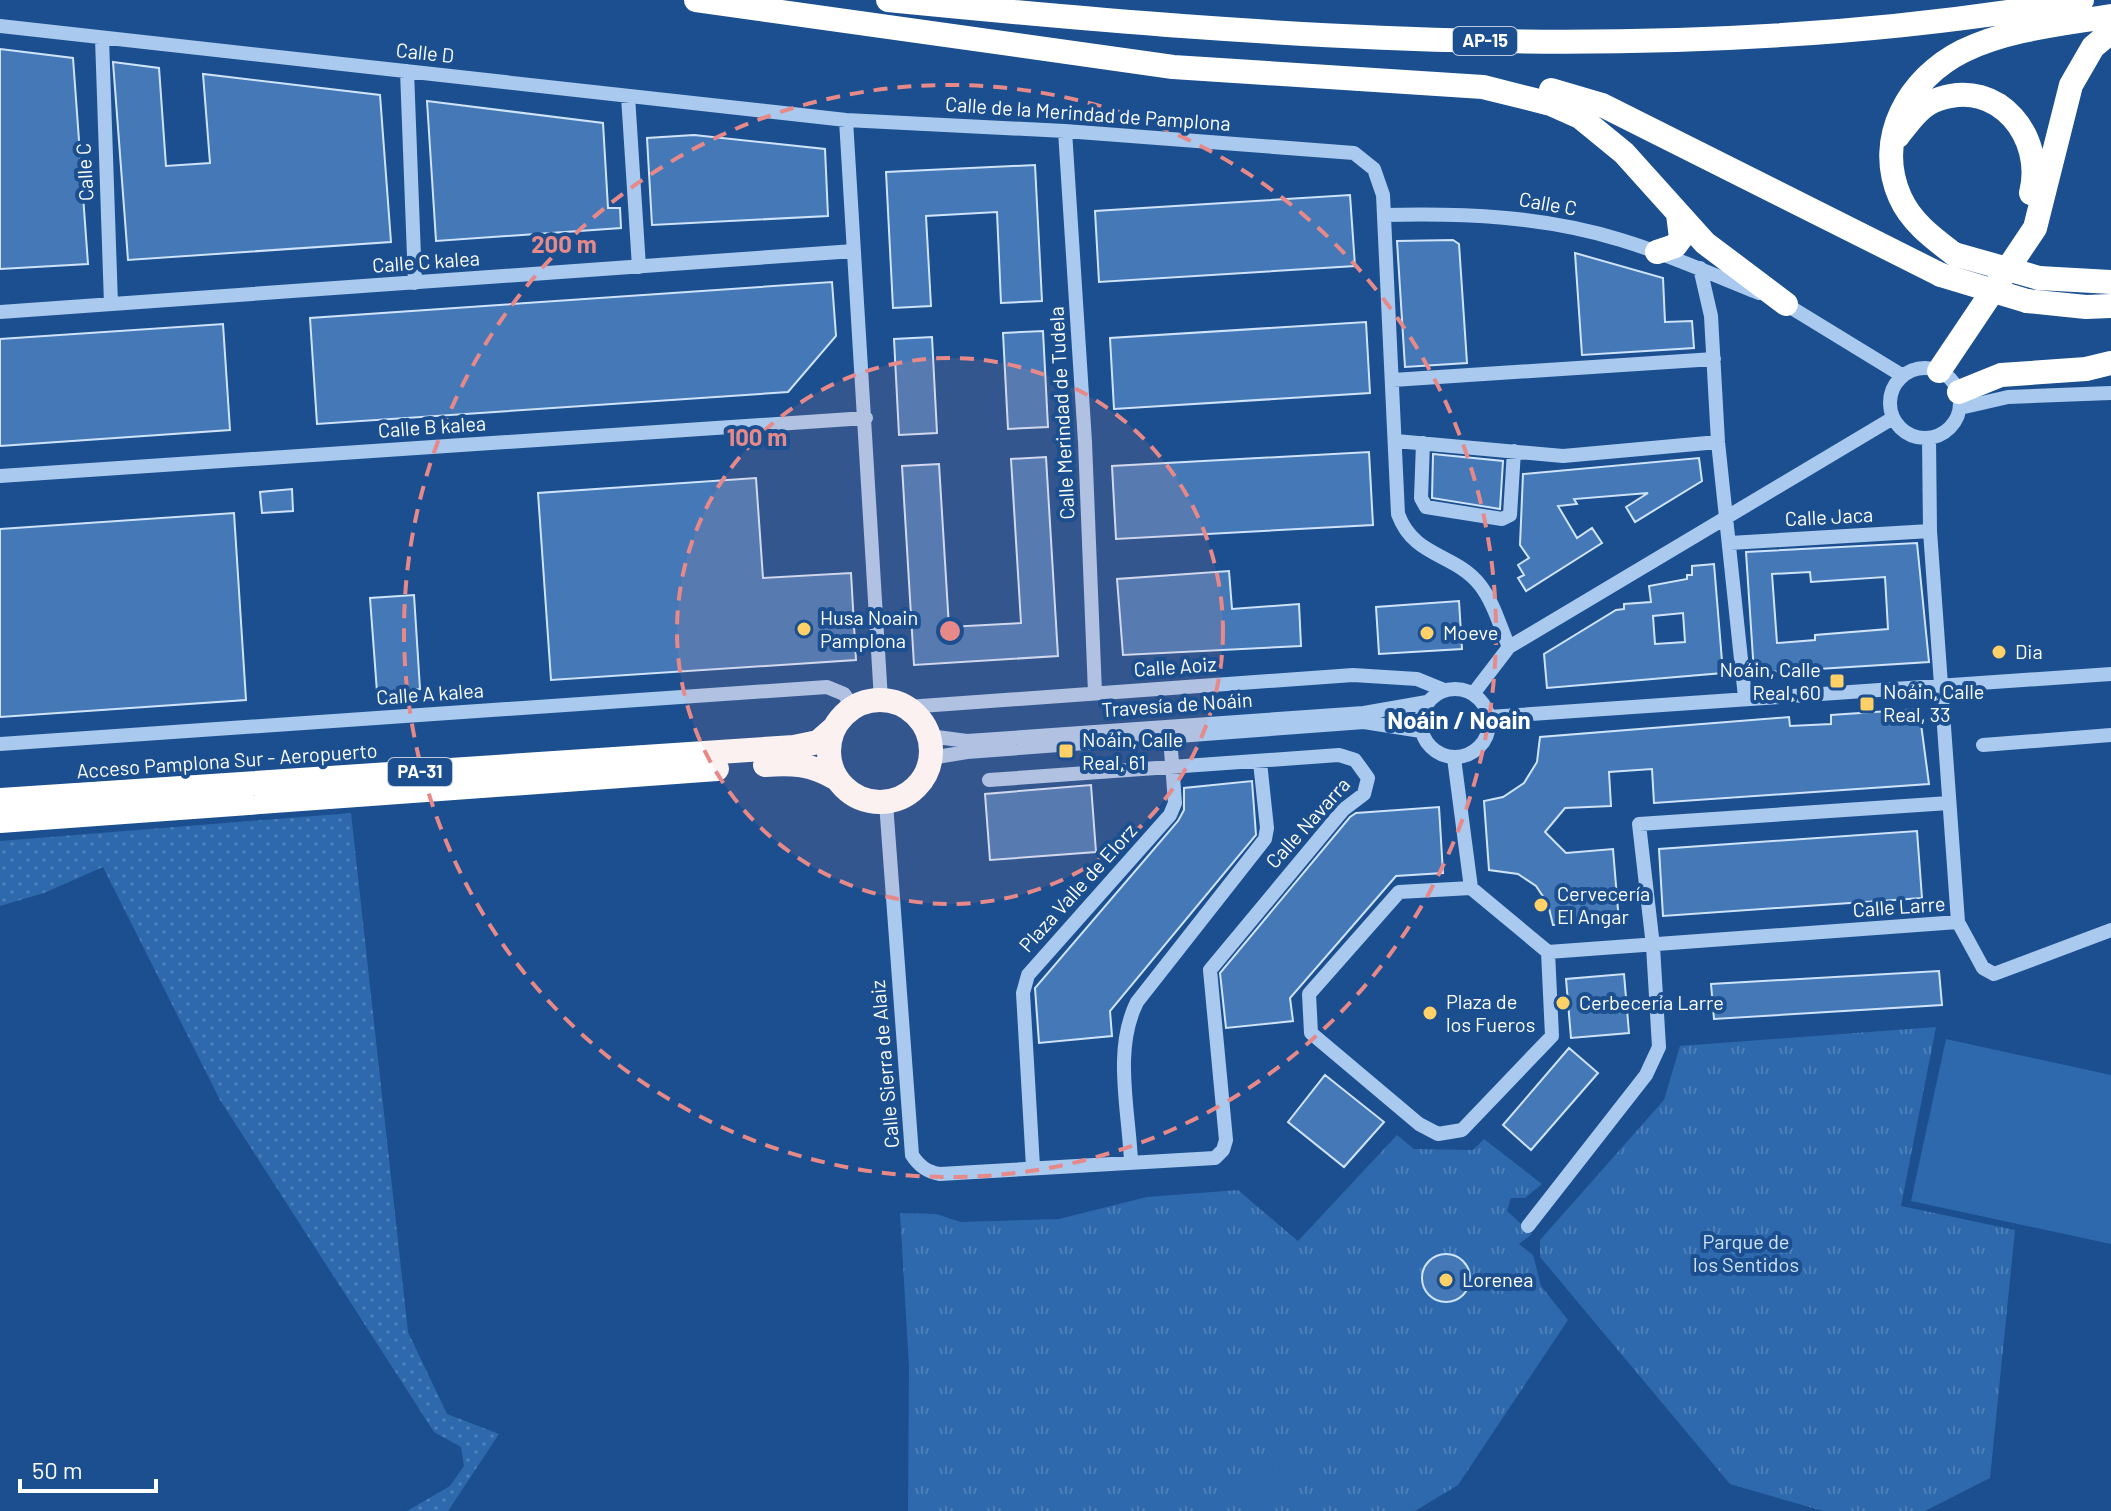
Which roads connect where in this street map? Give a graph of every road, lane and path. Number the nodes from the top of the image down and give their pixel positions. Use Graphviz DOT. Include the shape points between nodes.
graph roads {
  1 [pos="696,0"];
  2 [pos="888,0"];
  3 [pos="2082,0"];
  4 [pos="2111,16"];
  5 [pos="0,26"];
  6 [pos="2111,32"];
  7 [pos="102,38"];
  8 [pos="1134,59"];
  9 [pos="407,71"];
  10 [pos="628,96"];
  11 [pos="846,120"];
  12 [pos="1065,131"];
  13 [pos="1892,144"];
  14 [pos="1678,214"];
  15 [pos="1384,215"];
  16 [pos="2021,247"];
  17 [pos="854,251"];
  18 [pos="1657,252"];
  19 [pos="1947,265"];
  20 [pos="639,267"];
  21 [pos="1700,268"];
  22 [pos="2111,282"];
  23 [pos="415,283"];
  24 [pos="111,304"];
  25 [pos="1786,304"];
  26 [pos="2111,306"];
  27 [pos="0,312"];
  28 [pos="1714,359"];
  29 [pos="2111,363"];
  30 [pos="1939,371"];
  31 [pos="1903,376"];
  32 [pos="1393,380"];
  33 [pos="2111,393"];
  34 [pos="1959,400"];
  35 [pos="866,418"];
  36 [pos="1893,418"];
  37 [pos="1929,438"];
  38 [pos="1396,441"];
  39 [pos="1718,442"];
  40 [pos="1423,443"];
  41 [pos="1514,451"];
  42 [pos="0,476"];
  43 [pos="1727,516"];
  44 [pos="1930,531"];
  45 [pos="1730,543"];
  46 [pos="1509,647"];
  47 [pos="2111,674"];
  48 [pos="1941,684"];
  49 [pos="1444,690"];
  50 [pos="1095,693"];
  51 [pos="1473,694"];
  52 [pos="1745,697"];
  53 [pos="881,700"];
  54 [pos="1427,702"];
  55 [pos="853,707"];
  56 [pos="907,707"];
  57 [pos="1489,717"];
  58 [pos="834,728"];
  59 [pos="1421,731"];
  60 [pos="2111,735"];
  61 [pos="1170,737"];
  62 [pos="0,744"];
  63 [pos="1983,745"];
  64 [pos="930,747"];
  65 [pos="1454,758"];
  66 [pos="1260,762"];
  67 [pos="1171,769"];
  68 [pos="835,778"];
  69 [pos="989,780"];
  70 [pos="0,800"];
  71 [pos="886,803"];
  72 [pos="1949,803"];
  73 [pos="0,821"];
  74 [pos="1471,888"];
  75 [pos="1958,922"];
  76 [pos="2111,930"];
  77 [pos="1653,946"];
  78 [pos="1548,952"];
  79 [pos="1215,1158"];
  80 [pos="1131,1162"];
  81 [pos="1033,1167"];
  82 [pos="1528,1226"];
  1 -- 8 [label="highway"];
  2 -- 3 [label="highway, AP-15" via="1133,24 1479,41 1760,35 1899,25"];
  4 -- 13 [label="highway" via="2028,30 1964,50 1931,72 1904,100"];
  5 -- 7 [label="street, Calle D"];
  6 -- 16 [label="highway" via="2093,47 2071,85 2035,228"];
  7 -- 9 [label="street, Calle D"];
  7 -- 24 [label="street, Calle C"];
  8 -- 14 [label="highway" via="1173,67 1483,87 1551,104 1580,117 1624,153"];
  8 -- 19 [label="highway" via="1428,73 1552,90 1602,105"];
  9 -- 10 [label="street, Calle D"];
  9 -- 23 [label="street"];
  10 -- 11 [label="street, Calle D"];
  10 -- 20 [label="street"];
  11 -- 12 [label="street, Calle de la Merindad de Pamplona"];
  11 -- 17 [label="street"];
  12 -- 15 [label="street, Calle de la Merindad de Pamplona" via="1346,151 1374,169"];
  12 -- 50 [label="street, Calle Merindad de Tudela"];
  13 -- 16 [label="highway" via="1915,114 1939,99 1968,96 1994,101 2016,117 2026,135 2035,177"];
  13 -- 19 [label="highway" via="1900,197"];
  14 -- 18 [label="highway" via="1681,238"];
  14 -- 25 [label="highway" via="1705,243"];
  15 -- 18 [label="street, Calle C" via="1526,219"];
  15 -- 32 [label="street, Calle de la Merindad de Pamplona"];
  16 -- 30 [label="highway"];
  17 -- 20 [label="street, Calle C kalea"];
  17 -- 35 [label="street"];
  18 -- 21 [label="street, Calle C"];
  19 -- 22 [label="highway, bridge"];
  19 -- 26 [label="highway, bridge" via="2027,301"];
  20 -- 23 [label="street, Calle C kalea"];
  21 -- 25 [label="street, Calle C"];
  21 -- 28 [label="street"];
  23 -- 24 [label="street, Calle C kalea"];
  24 -- 27 [label="street, Calle C kalea"];
  25 -- 31 [label="street, Calle C"];
  28 -- 32 [label="street"];
  28 -- 39 [label="street"];
  29 -- 34 [label="highway" via="2001,375"];
  30 -- 31 [label="street" via="1920,368"];
  30 -- 34 [label="street"];
  31 -- 36 [label="street" via="1891,395"];
  32 -- 38 [label="street, Calle de la Merindad de Pamplona"];
  33 -- 34 [label="street"];
  34 -- 37 [label="street" via="1949,428"];
  35 -- 42 [label="street, Calle B kalea"];
  35 -- 53 [label="street"];
  36 -- 37 [label="street" via="1908,434"];
  36 -- 43 [label="street"];
  37 -- 44 [label="street"];
  38 -- 40 [label="street"];
  38 -- 46 [label="street, Calle de la Merindad de Pamplona" via="1398,514 1404,531 1480,585"];
  39 -- 41 [label="street" via="1585,456"];
  39 -- 43 [label="street"];
  40 -- 41 [label="street"];
  40 -- 41 [label="street" via="1421,498 1426,507 1502,519 1510,515"];
  43 -- 45 [label="street"];
  43 -- 46 [label="street"];
  44 -- 45 [label="street, Calle Jaca"];
  44 -- 48 [label="street"];
  45 -- 52 [label="street"];
  46 -- 51 [label="street"];
  47 -- 48 [label="street"];
  48 -- 52 [label="street"];
  48 -- 72 [label="street, Calle Larre"];
  49 -- 50 [label="street, Calle Aoiz" via="1417,679 1353,675"];
  49 -- 51 [label="street"];
  49 -- 54 [label="street"];
  50 -- 56 [label="street, Calle Aoiz"];
  51 -- 57 [label="street"];
  52 -- 57 [label="street"];
  53 -- 55 [label="highway"];
  53 -- 56 [label="highway"];
  54 -- 59 [label="street"];
  54 -- 64 [label="street, Travesía de Noáin" via="1364,713"];
  55 -- 58 [label="highway"];
  55 -- 62 [label="street, Calle A kalea" via="844,694 827,687"];
  56 -- 64 [label="highway" via="917,715"];
  57 -- 65 [label="street" via="1481,746"];
  58 -- 68 [label="highway" via="829,744"];
  58 -- 70 [label="highway, Acceso Pamplona Sur - Aeropuerto / PA-31" via="818,742 794,747"];
  59 -- 61 [label="street, Travesía de Noáin" via="1364,722"];
  59 -- 65 [label="street" via="1433,750"];
  60 -- 63 [label="street"];
  61 -- 64 [label="street, Travesía de Noáin" via="967,752"];
  61 -- 67 [label="street, Plaza Valle de Elorz"];
  64 -- 71 [label="highway" via="926,775 916,789"];
  65 -- 74 [label="street"];
  66 -- 67 [label="street, Calle Navarra"];
  66 -- 79 [label="street, Calle Navarra" via="1339,755 1355,760 1368,778 1364,794 1343,810 1210,970 1226,1140"];
  66 -- 80 [label="street" via="1265,839 1137,1002 1127,1023"];
  67 -- 69 [label="street, Calle Navarra"];
  67 -- 81 [label="street, Plaza Valle de Elorz" via="1175,803 1170,815 1028,975 1023,993"];
  68 -- 71 [label="highway" via="857,798"];
  68 -- 73 [label="highway, PA-31" via="795,763"];
  71 -- 81 [label="street, Calle Sierra de Alaiz" via="912,1155 921,1166 940,1174"];
  72 -- 75 [label="street, Calle Larre"];
  72 -- 77 [label="street" via="1639,824"];
  74 -- 78 [label="street"];
  74 -- 78 [label="street" via="1399,892 1309,994 1311,1033 1419,1124 1438,1134 1462,1130 1552,1036"];
  75 -- 76 [label="street" via="1983,968 1994,974"];
  75 -- 77 [label="street, Calle Larre"];
  77 -- 78 [label="street, Calle Larre"];
  77 -- 82 [label="street" via="1659,1047 1646,1075"];
  79 -- 80 [label="street, Calle Sierra de Alaiz"];
  80 -- 81 [label="street, Calle Sierra de Alaiz"];
}
